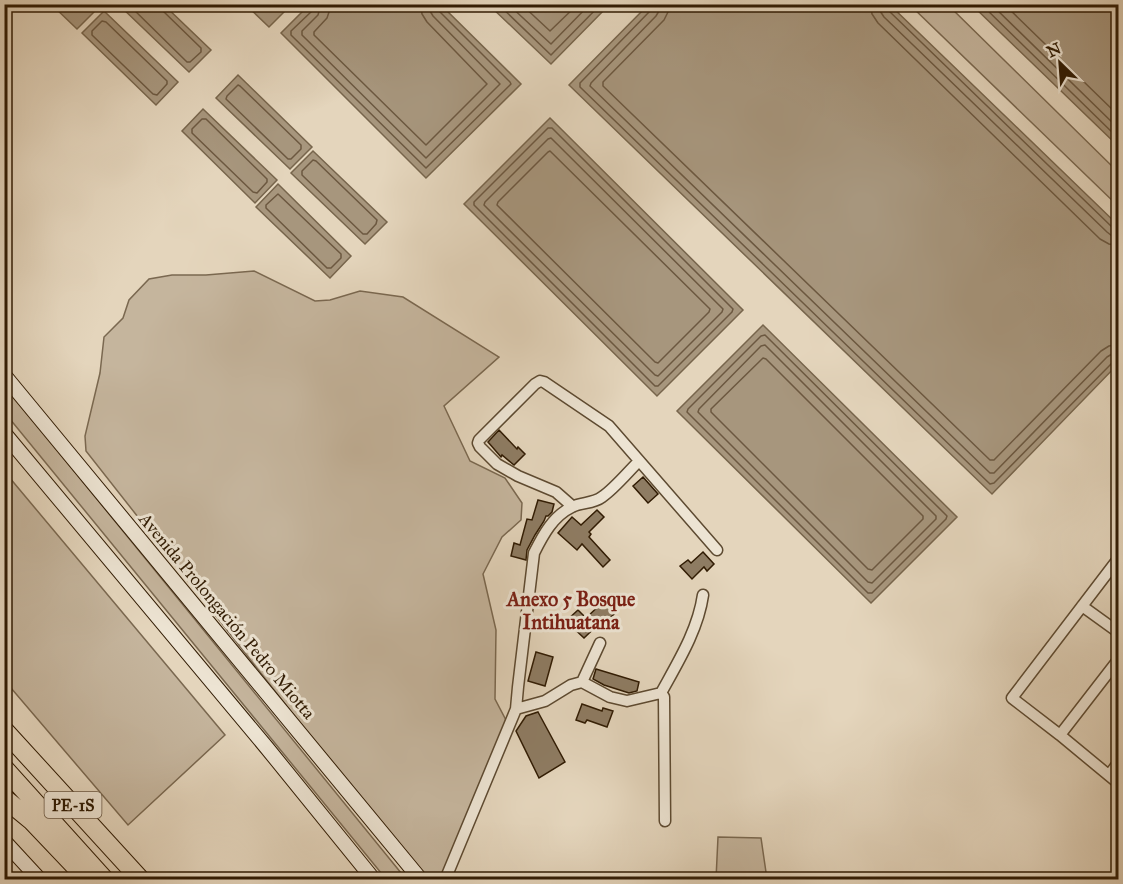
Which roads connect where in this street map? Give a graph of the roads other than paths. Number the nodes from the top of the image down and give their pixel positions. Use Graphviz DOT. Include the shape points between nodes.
graph roads {
  1 [pos="4,375"];
  2 [pos="4,433"];
  3 [pos="639,461"];
  4 [pos="572,506"];
  5 [pos="717,550"];
  6 [pos="1119,559"];
  7 [pos="703,595"];
  8 [pos="1082,606"];
  9 [pos="1119,632"];
  10 [pos="600,643"];
  11 [pos="1119,660"];
  12 [pos="582,682"];
  13 [pos="661,693"];
  14 [pos="516,709"];
  15 [pos="4,730"];
  16 [pos="1060,735"];
  17 [pos="1119,763"];
  18 [pos="4,768"];
  19 [pos="1110,774"];
  20 [pos="1119,783"];
  21 [pos="4,798"];
  22 [pos="665,821"];
  23 [pos="4,841"];
  24 [pos="35,878"];
  25 [pos="88,879"];
  26 [pos="105,879"];
  27 [pos="141,879"];
  28 [pos="374,879"];
  29 [pos="421,879"];
  30 [pos="444,879"];
  1 -- 29 [label="main road, Avenida Prolongación Pedro Miotta"];
  2 -- 28 [label="main road"];
  3 -- 4 [label="street" via="602,498"];
  3 -- 4 [label="street" via="609,426 544,382 535,384 478,443 497,464 556,492"];
  3 -- 5 [label="street"];
  4 -- 14 [label="street" via="554,521 534,553"];
  6 -- 8 [label="street"];
  7 -- 13 [label="street" via="694,628"];
  8 -- 9 [label="street"];
  8 -- 16 [label="street" via="1012,698"];
  10 -- 12 [label="street"];
  11 -- 16 [label="street"];
  12 -- 13 [label="street" via="627,701"];
  12 -- 14 [label="street" via="545,701"];
  13 -- 22 [label="street"];
  14 -- 30 [label="street"];
  15 -- 27 [label="highway, PE-1S"];
  16 -- 19 [label="street"];
  17 -- 19 [label="street"];
  18 -- 26 [label="highway, PE-1S"];
  19 -- 20 [label="street"];
  21 -- 25 [label="highway"];
  23 -- 24 [label="main road"];
}
